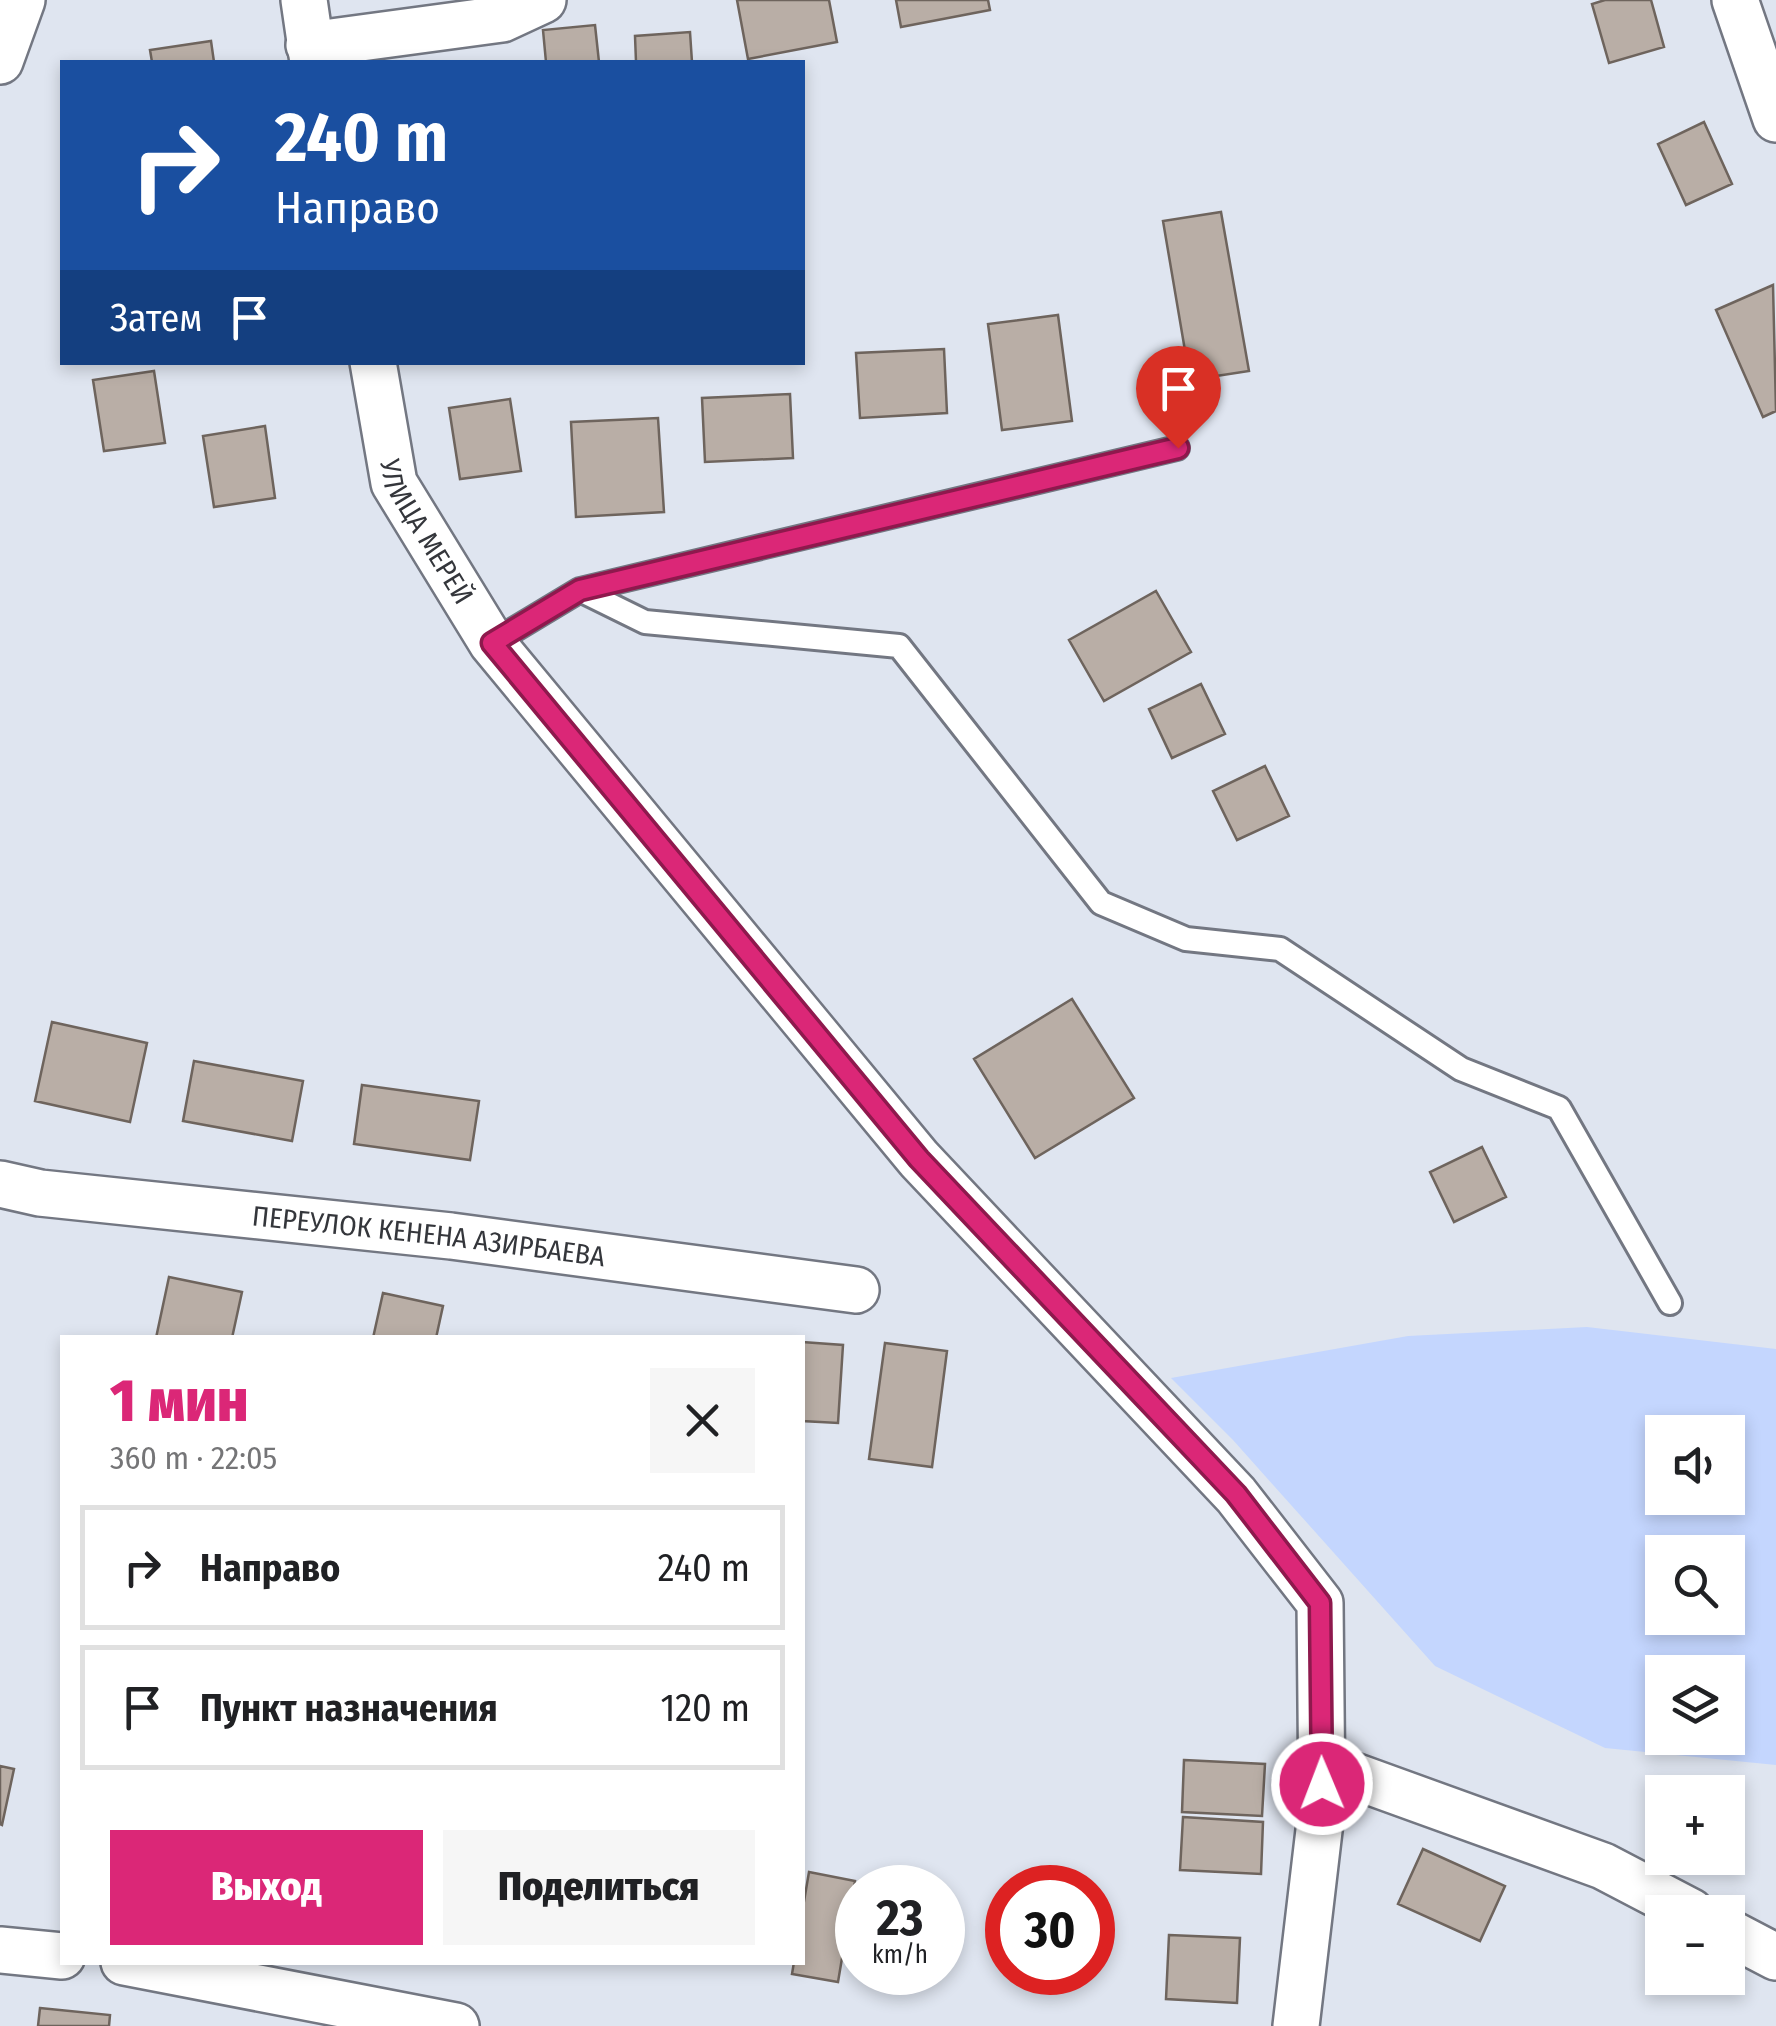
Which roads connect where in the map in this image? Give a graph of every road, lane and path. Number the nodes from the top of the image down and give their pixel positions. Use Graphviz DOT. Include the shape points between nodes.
graph roads {
  1 [pos="22,0"];
  2 [pos="304,0"];
  3 [pos="543,0"];
  4 [pos="1736,0"];
  5 [pos="311,54"];
  6 [pos="0,61"];
  7 [pos="1776,119"];
  8 [pos="374,365"];
  9 [pos="1178,448"];
  10 [pos="580,590"];
  11 [pos="492,643"];
  12 [pos="0,1184"];
  13 [pos="856,1290"];
  14 [pos="1670,1302"];
  15 [pos="1322,1764"];
  16 [pos="1658,1895"];
  17 [pos="1745,1941"];
  18 [pos="0,1950"];
  19 [pos="60,1956"];
  20 [pos="1776,1958"];
  21 [pos="140,1965"];
  22 [pos="456,2026"];
  23 [pos="1296,2026"];
  1 -- 6 [label="street"];
  2 -- 5 [label="street"];
  3 -- 5 [label="street" via="502,19"];
  4 -- 7 [label="street"];
  8 -- 11 [label="street, УЛИЦА МЕРЕЙ" via="394,483"];
  9 -- 10 [label="lane"];
  10 -- 11 [label="lane"];
  10 -- 14 [label="lane" via="644,622 898,646 1101,902 1186,939 1280,949 1461,1069 1559,1108"];
  11 -- 15 [label="street, УЛИЦА МЕРЕЙ" via="919,1159 1236,1494 1320,1603"];
  12 -- 13 [label="street, ПЕРЕУЛОК КЕНЕНА АЗИРБАЕВА"];
  15 -- 16 [label="street" via="1603,1866"];
  15 -- 23 [label="street, УЛИЦА МЕРЕЙ"];
  17 -- 20 [label="street"];
  18 -- 19 [label="street"];
  21 -- 22 [label="street"];
}
